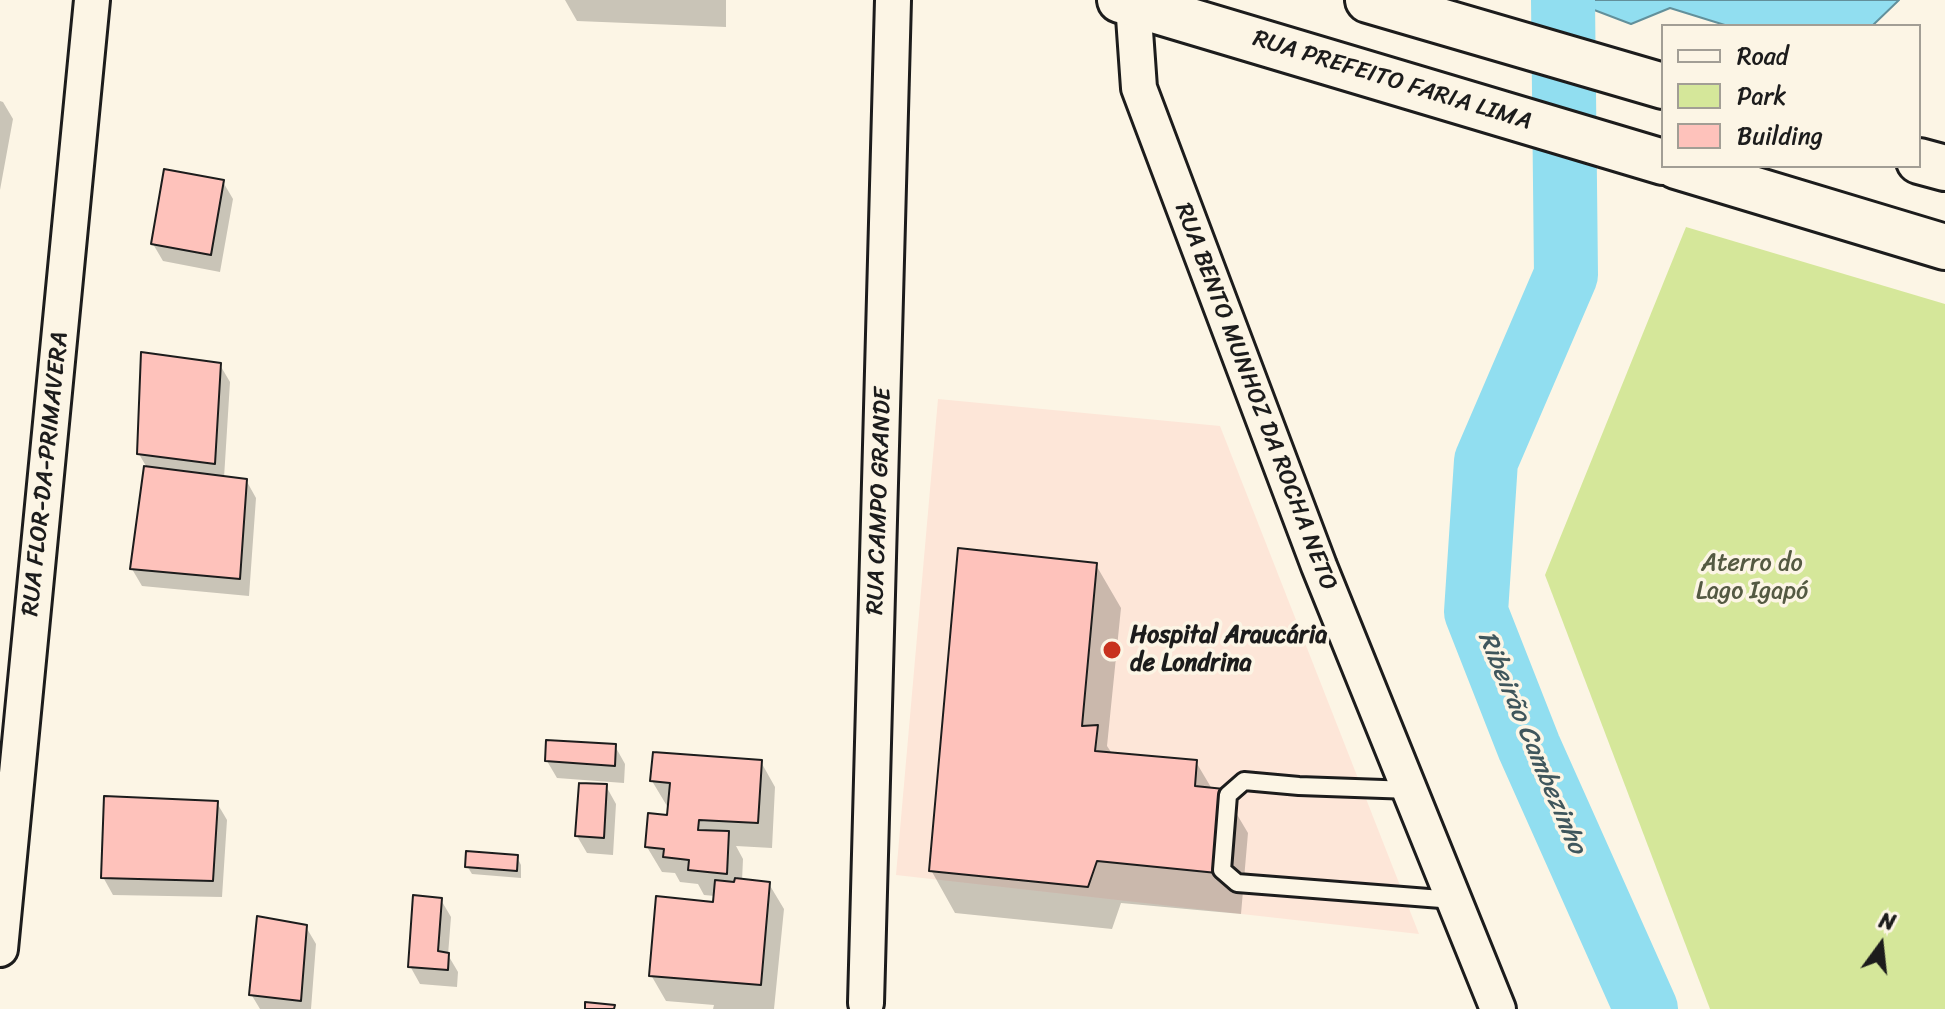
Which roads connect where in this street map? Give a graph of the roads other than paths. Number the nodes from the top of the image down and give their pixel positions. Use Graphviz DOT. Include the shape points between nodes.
graph roads {
  1 [pos="92,0"];
  2 [pos="893,0"];
  3 [pos="1368,0"];
  4 [pos="1129,1"];
  5 [pos="1661,85"];
  6 [pos="1661,161"];
  7 [pos="1921,162"];
  8 [pos="1683,168"];
  9 [pos="1945,168"];
  10 [pos="1945,247"];
  11 [pos="1411,790"];
  12 [pos="1454,900"];
  13 [pos="0,949"];
  14 [pos="866,1003"];
  15 [pos="1498,1009"];
  1 -- 13 [label="street, RUA FLOR-DA-PRIMAVERA"];
  2 -- 14 [label="street, RUA CAMPO GRANDE"];
  3 -- 5 [label="main road"];
  4 -- 6 [label="main road, RUA PREFEITO FARIA LIMA"];
  4 -- 11 [label="street, RUA BENTO MUNHOZ DA ROCHA NETO" via="1139,88 1319,566"];
  7 -- 9 [label="main road"];
  8 -- 10 [label="main road"];
  11 -- 12 [label="street, RUA BENTO MUNHOZ DA ROCHA NETO"];
  11 -- 12 [label="lane" via="1244,781 1228,795 1222,870 1237,883"];
  12 -- 15 [label="street, RUA BENTO MUNHOZ DA ROCHA NETO"];
}
